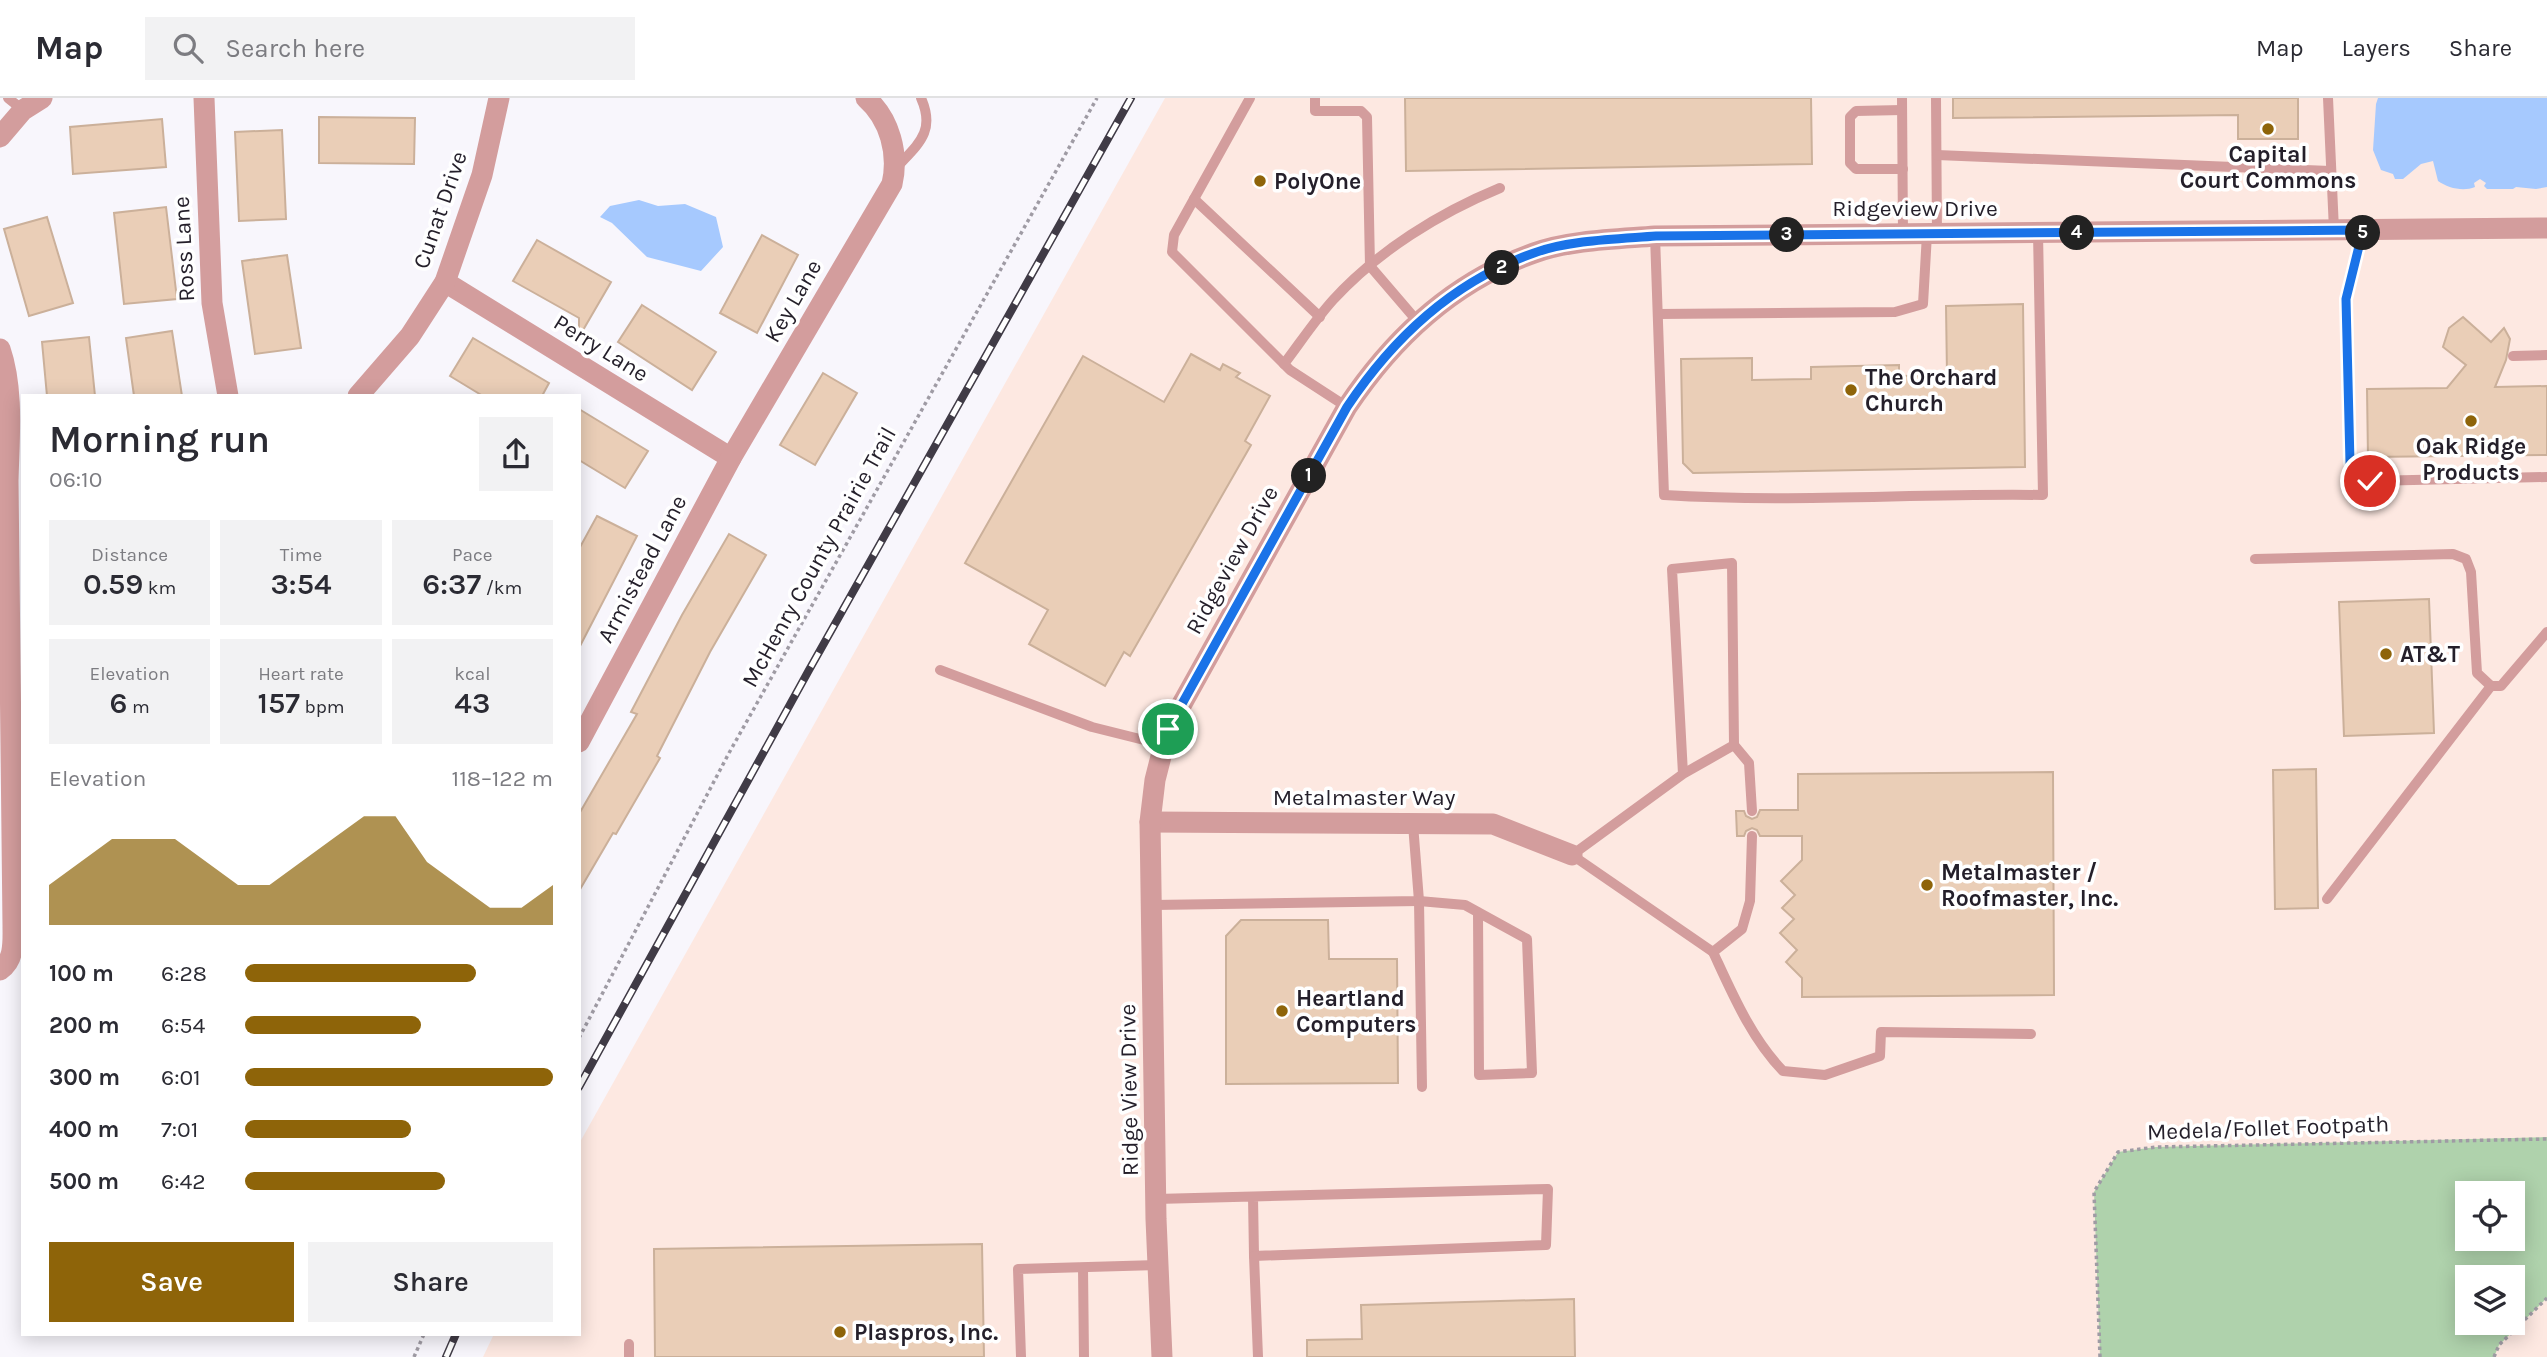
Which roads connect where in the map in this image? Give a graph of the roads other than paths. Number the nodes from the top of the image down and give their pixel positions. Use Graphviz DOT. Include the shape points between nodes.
graph roads {
  1 [pos="42,98"];
  2 [pos="204,98"];
  3 [pos="499,98"];
  4 [pos="866,98"];
  5 [pos="921,98"];
  6 [pos="1250,98"];
  7 [pos="1315,98"];
  8 [pos="1902,98"];
  9 [pos="1936,98"];
  10 [pos="2328,98"];
  11 [pos="16,104"];
  12 [pos="1902,110"];
  13 [pos="0,137"];
  14 [pos="1937,155"];
  15 [pos="896,168"];
  16 [pos="1903,169"];
  17 [pos="2330,171"];
  18 [pos="1500,188"];
  19 [pos="1194,199"];
  20 [pos="2547,228"];
  21 [pos="2334,230"];
  22 [pos="2363,230"];
  23 [pos="2038,233"];
  24 [pos="1903,234"];
  25 [pos="1932,234"];
  26 [pos="1656,236"];
  27 [pos="1370,266"];
  28 [pos="445,282"];
  29 [pos="1658,314"];
  30 [pos="1320,317"];
  31 [pos="1418,322"];
  32 [pos="0,349"];
  33 [pos="2547,355"];
  34 [pos="2513,356"];
  35 [pos="1284,364"];
  36 [pos="228,394"];
  37 [pos="360,394"];
  38 [pos="1347,407"];
  39 [pos="730,458"];
  40 [pos="2547,477"];
  41 [pos="10,482"];
  42 [pos="2255,559"];
  43 [pos="2547,632"];
  44 [pos="940,670"];
  45 [pos="2491,686"];
  46 [pos="581,738"];
  47 [pos="1164,745"];
  48 [pos="1734,745"];
  49 [pos="1683,774"];
  50 [pos="1752,811"];
  51 [pos="1150,822"];
  52 [pos="1413,824"];
  53 [pos="1752,836"];
  54 [pos="1572,855"];
  55 [pos="2327,900"];
  56 [pos="1419,901"];
  57 [pos="1153,905"];
  58 [pos="1478,912"];
  59 [pos="1713,952"];
  60 [pos="3,968"];
  61 [pos="2031,1034"];
  62 [pos="1422,1087"];
  63 [pos="1253,1197"];
  64 [pos="1156,1199"];
  65 [pos="1254,1256"];
  66 [pos="1158,1265"];
  67 [pos="1083,1268"];
  68 [pos="629,1345"];
  69 [pos="629,1357"];
  70 [pos="1021,1357"];
  71 [pos="1084,1357"];
  72 [pos="1162,1357"];
  73 [pos="1258,1357"];
  1 -- 11 [label="street"];
  2 -- 36 [label="street, Ross Lane" via="212,303"];
  3 -- 28 [label="street, Cunat Drive" via="482,176"];
  4 -- 15 [label="street" via="887,127"];
  5 -- 15 [label="lane, Key Lane" via="926,110 925,134"];
  6 -- 19 [label="lane"];
  7 -- 27 [label="lane" via="1315,111 1361,111 1367,117"];
  8 -- 12 [label="lane"];
  9 -- 14 [label="lane"];
  10 -- 17 [label="lane"];
  11 -- 13 [label="street"];
  12 -- 16 [label="lane"];
  12 -- 16 [label="lane" via="1856,111 1850,117 1850,163 1856,169"];
  14 -- 17 [label="lane"];
  14 -- 25 [label="lane"];
  15 -- 39 [label="street, Key Lane" via="892,184"];
  16 -- 24 [label="lane"];
  17 -- 21 [label="lane"];
  18 -- 27 [label="lane" via="1438,216"];
  19 -- 30 [label="lane"];
  19 -- 35 [label="lane" via="1174,235 1172,253"];
  20 -- 22 [label="street, Ridgeview Drive"];
  21 -- 22 [label="street, Ridgeview Drive"];
  21 -- 23 [label="street, Ridgeview Drive"];
  22 -- 40 [label="lane" via="2346,299 2350,463 2370,481"];
  23 -- 25 [label="street, Ridgeview Drive"];
  23 -- 29 [label="lane" via="2043,495 1726,499 1664,495"];
  24 -- 25 [label="street, Ridgeview Drive"];
  24 -- 26 [label="street, Ridgeview Drive"];
  25 -- 29 [label="lane" via="1923,304 1895,312"];
  26 -- 29 [label="lane"];
  26 -- 31 [label="street, Ridgeview Drive" via="1535,253 1470,283"];
  27 -- 30 [label="lane"];
  27 -- 31 [label="lane"];
  28 -- 37 [label="street, Cunat Drive" via="411,336"];
  28 -- 39 [label="street, Perry Lane"];
  30 -- 35 [label="lane"];
  31 -- 38 [label="street, Ridgeview Drive" via="1369,373"];
  32 -- 41 [label="street" via="9,416"];
  33 -- 34 [label="lane"];
  35 -- 38 [label="lane"];
  38 -- 47 [label="street, Ridgeview Drive" via="1168,729"];
  39 -- 46 [label="street, Armistead Lane"];
  41 -- 60 [label="street" via="13,925 10,957"];
  42 -- 45 [label="lane" via="2453,554 2466,559 2471,572 2477,673"];
  43 -- 45 [label="lane" via="2501,686"];
  44 -- 47 [label="lane" via="1092,727"];
  45 -- 55 [label="lane"];
  47 -- 51 [label="street, Ridgeview Drive" via="1154,780"];
  48 -- 49 [label="lane"];
  48 -- 49 [label="lane" via="1731,563 1672,569"];
  48 -- 50 [label="lane" via="1749,763"];
  49 -- 54 [label="lane"];
  51 -- 52 [label="street, Metalmaster Way"];
  51 -- 57 [label="street, Ridge View Drive"];
  52 -- 54 [label="street, Metalmaster Way" via="1493,824"];
  52 -- 56 [label="lane"];
  53 -- 59 [label="lane" via="1750,901 1742,929"];
  54 -- 59 [label="lane"];
  56 -- 57 [label="lane"];
  56 -- 58 [label="lane" via="1465,905"];
  56 -- 62 [label="lane"];
  57 -- 64 [label="street, Ridge View Drive"];
  58 -- 58 [label="lane" via="1527,939 1532,1073 1479,1075"];
  59 -- 61 [label="lane" via="1736,1001 1783,1071 1825,1075 1880,1056 1881,1032"];
  63 -- 64 [label="lane"];
  63 -- 65 [label="lane"];
  63 -- 65 [label="lane" via="1548,1189 1546,1245"];
  64 -- 66 [label="street, Ridge View Drive"];
  65 -- 73 [label="lane"];
  66 -- 67 [label="lane"];
  66 -- 72 [label="street, Ridge View Drive"];
  67 -- 70 [label="lane" via="1018,1269"];
  67 -- 71 [label="lane"];
  68 -- 69 [label="lane"];
}
